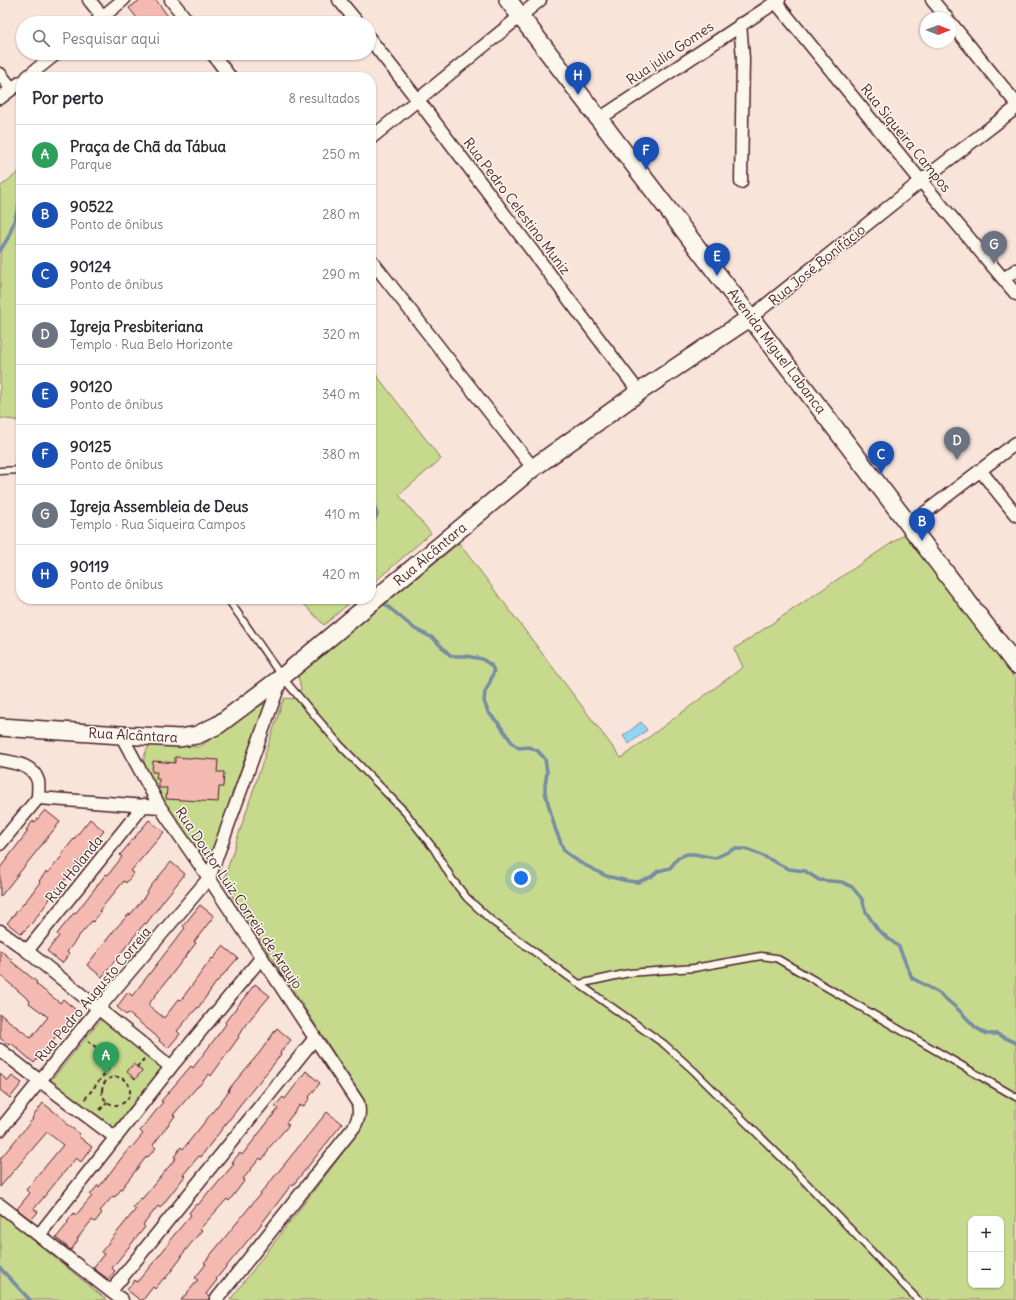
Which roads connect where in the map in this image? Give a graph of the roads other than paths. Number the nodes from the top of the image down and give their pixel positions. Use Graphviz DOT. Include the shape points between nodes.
graph roads {
  1 [pos="89,0"];
  2 [pos="123,0"];
  3 [pos="171,0"];
  4 [pos="340,0"];
  5 [pos="508,0"];
  6 [pos="540,0"];
  7 [pos="932,0"];
  8 [pos="776,1"];
  9 [pos="941,12"];
  10 [pos="97,16"];
  11 [pos="104,16"];
  12 [pos="183,16"];
  13 [pos="353,16"];
  14 [pos="520,16"];
  15 [pos="740,24"];
  16 [pos="956,29"];
  17 [pos="376,47"];
  18 [pos="48,60"];
  19 [pos="217,60"];
  20 [pos="33,72"];
  21 [pos="226,72"];
  22 [pos="0,74"];
  23 [pos="16,84"];
  24 [pos="16,86"];
  25 [pos="0,98"];
  26 [pos="418,100"];
  27 [pos="1016,103"];
  28 [pos="1016,108"];
  29 [pos="599,119"];
  30 [pos="376,134"];
  31 [pos="921,181"];
  32 [pos="741,182"];
  33 [pos="376,266"];
  34 [pos="1016,270"];
  35 [pos="1004,279"];
  36 [pos="1016,294"];
  37 [pos="751,317"];
  38 [pos="639,392"];
  39 [pos="1016,443"];
  40 [pos="533,468"];
  41 [pos="16,470"];
  42 [pos="980,470"];
  43 [pos="0,471"];
  44 [pos="1016,515"];
  45 [pos="908,524"];
  46 [pos="376,599"];
  47 [pos="231,604"];
  48 [pos="370,604"];
  49 [pos="1016,665"];
  50 [pos="282,677"];
  51 [pos="0,727"];
  52 [pos="120,735"];
  53 [pos="0,760"];
  54 [pos="38,798"];
  55 [pos="144,805"];
  56 [pos="160,807"];
  57 [pos="0,844"];
  58 [pos="209,878"];
  59 [pos="0,931"];
  60 [pos="27,951"];
  61 [pos="262,957"];
  62 [pos="579,984"];
  63 [pos="98,1009"];
  64 [pos="315,1038"];
  65 [pos="0,1050"];
  66 [pos="171,1067"];
  67 [pos="40,1081"];
  68 [pos="1016,1097"];
  69 [pos="0,1130"];
  70 [pos="116,1138"];
  71 [pos="0,1205"];
  72 [pos="39,1235"];
  73 [pos="111,1291"];
  74 [pos="122,1300"];
  75 [pos="216,1300"];
  76 [pos="918,1300"];
  1 -- 10 [label="street"];
  2 -- 11 [label="street"];
  3 -- 12 [label="street"];
  4 -- 13 [label="street"];
  5 -- 14 [label="street, Avenida Miguel Labanca"];
  6 -- 14 [label="street"];
  7 -- 9 [label="street"];
  8 -- 15 [label="street, Rua julia Gomes"];
  8 -- 31 [label="street, Rua Siqueira Campos"];
  14 -- 26 [label="street"];
  14 -- 29 [label="street, Avenida Miguel Labanca"];
  15 -- 29 [label="street, Rua julia Gomes"];
  15 -- 32 [label="street" via="743,58"];
  16 -- 27 [label="street"];
  17 -- 26 [label="street, Rua Pedro Celestino Muniz"];
  18 -- 20 [label="street"];
  19 -- 21 [label="street"];
  22 -- 23 [label="street"];
  24 -- 25 [label="street"];
  26 -- 30 [label="street"];
  26 -- 38 [label="street, Rua Pedro Celestino Muniz"];
  28 -- 31 [label="street, Rua José Bonifácio"];
  29 -- 37 [label="street, Avenida Miguel Labanca"];
  31 -- 35 [label="street, Rua Siqueira Campos"];
  31 -- 37 [label="street, Rua José Bonifácio"];
  33 -- 40 [label="street"];
  34 -- 35 [label="street"];
  35 -- 36 [label="street, Rua Siqueira Campos"];
  37 -- 38 [label="street, Rua José Bonifácio"];
  37 -- 45 [label="street, Avenida Miguel Labanca"];
  38 -- 40 [label="street, Rua José Bonifácio"];
  39 -- 42 [label="street"];
  40 -- 46 [label="street, Rua Alcântara"];
  41 -- 43 [label="lane"];
  42 -- 44 [label="street"];
  42 -- 45 [label="street"];
  45 -- 49 [label="street, Avenida Miguel Labanca"];
  47 -- 50 [label="lane"];
  48 -- 50 [label="street, Rua Alcântara"];
  50 -- 52 [label="street, Rua Alcântara" via="218,725 197,735 180,738"];
  50 -- 58 [label="street"];
  50 -- 62 [label="lane" via="339,744 405,812 467,898 492,921"];
  51 -- 52 [label="street, Rua Alcântara"];
  52 -- 56 [label="street"];
  53 -- 54 [label="street" via="22,764 32,771 38,782"];
  54 -- 55 [label="street, Rua Doutor Luiz Correia de Araujo"];
  54 -- 57 [label="street"];
  55 -- 56 [label="street, Rua Doutor Luiz Correia de Araujo"];
  55 -- 60 [label="street, Rua Holanda"];
  56 -- 58 [label="street, Rua Doutor Luiz Correia de Araujo"];
  58 -- 61 [label="street, Rua Doutor Luiz Correia de Araujo"];
  58 -- 63 [label="street, Rua Pedro Augusto Correia"];
  59 -- 60 [label="street"];
  60 -- 63 [label="street"];
  61 -- 64 [label="street, Rua Doutor Luiz Correia de Araujo"];
  61 -- 66 [label="street"];
  62 -- 68 [label="lane" via="629,973 694,968 761,956 776,958"];
  62 -- 76 [label="lane" via="664,1044 694,1071"];
  63 -- 66 [label="street"];
  63 -- 67 [label="street, Rua Pedro Augusto Correia"];
  64 -- 73 [label="street"];
  64 -- 75 [label="street, Rua Doutor Luiz Correia de Araujo" via="358,1103 359,1119"];
  65 -- 67 [label="street"];
  66 -- 70 [label="street"];
  67 -- 69 [label="street, Rua Pedro Augusto Correia"];
  67 -- 70 [label="street"];
  70 -- 72 [label="street"];
  71 -- 72 [label="street"];
  72 -- 73 [label="street"];
  73 -- 74 [label="street"];
}
